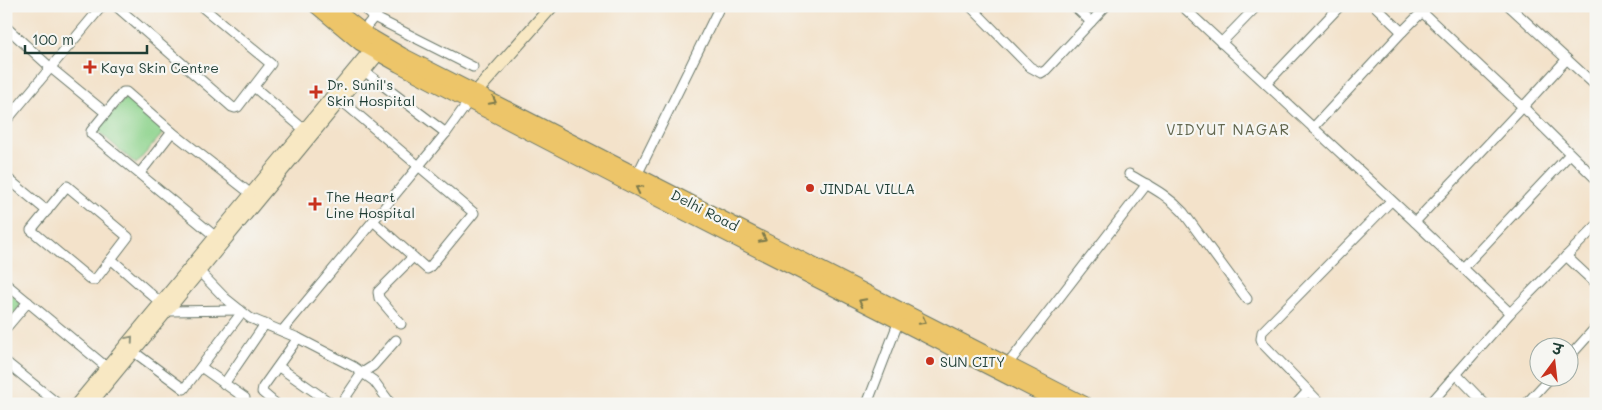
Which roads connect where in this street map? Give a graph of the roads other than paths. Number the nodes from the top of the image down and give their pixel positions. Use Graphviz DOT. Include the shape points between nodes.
graph roads {
  1 [pos="102,6"];
  2 [pos="116,6"];
  3 [pos="201,6"];
  4 [pos="316,6"];
  5 [pos="331,6"];
  6 [pos="360,6"];
  7 [pos="383,6"];
  8 [pos="552,6"];
  9 [pos="720,6"];
  10 [pos="970,6"];
  11 [pos="1074,6"];
  12 [pos="1106,6"];
  13 [pos="1182,6"];
  14 [pos="1257,6"];
  15 [pos="1340,6"];
  16 [pos="1375,6"];
  17 [pos="1510,6"];
  18 [pos="1425,9"];
  19 [pos="374,17"];
  20 [pos="1091,22"];
  21 [pos="6,27"];
  22 [pos="1402,32"];
  23 [pos="359,35"];
  24 [pos="1221,43"];
  25 [pos="378,47"];
  26 [pos="1567,59"];
  27 [pos="473,66"];
  28 [pos="51,68"];
  29 [pos="364,71"];
  30 [pos="1266,84"];
  31 [pos="1596,86"];
  32 [pos="254,87"];
  33 [pos="472,97"];
  34 [pos="337,98"];
  35 [pos="1522,107"];
  36 [pos="106,113"];
  37 [pos="6,121"];
  38 [pos="1313,128"];
  39 [pos="172,132"];
  40 [pos="308,133"];
  41 [pos="446,133"];
  42 [pos="1570,154"];
  43 [pos="419,166"];
  44 [pos="140,173"];
  45 [pos="1129,174"];
  46 [pos="637,175"];
  47 [pos="6,177"];
  48 [pos="1596,179"];
  49 [pos="1146,184"];
  50 [pos="256,197"];
  51 [pos="1391,201"];
  52 [pos="46,211"];
  53 [pos="373,221"];
  54 [pos="1415,222"];
  55 [pos="1596,226"];
  56 [pos="216,236"];
  57 [pos="1566,256"];
  58 [pos="413,257"];
  59 [pos="111,259"];
  60 [pos="196,268"];
  61 [pos="1463,268"];
  62 [pos="6,284"];
  63 [pos="1596,284"];
  64 [pos="1248,299"];
  65 [pos="28,302"];
  66 [pos="164,307"];
  67 [pos="241,311"];
  68 [pos="1510,313"];
  69 [pos="901,316"];
  70 [pos="265,324"];
  71 [pos="401,324"];
  72 [pos="1596,327"];
  73 [pos="6,328"];
  74 [pos="282,331"];
  75 [pos="298,338"];
  76 [pos="396,340"];
  77 [pos="1580,345"];
  78 [pos="134,352"];
  79 [pos="6,362"];
  80 [pos="1008,364"];
  81 [pos="201,367"];
  82 [pos="279,367"];
  83 [pos="111,371"];
  84 [pos="362,373"];
  85 [pos="1457,375"];
  86 [pos="224,384"];
  87 [pos="1541,388"];
  88 [pos="1308,391"];
  89 [pos="245,398"];
  90 [pos="93,400"];
  91 [pos="58,404"];
  92 [pos="77,404"];
  93 [pos="276,404"];
  94 [pos="332,404"];
  95 [pos="341,404"];
  96 [pos="390,404"];
  97 [pos="867,404"];
  98 [pos="1061,404"];
  99 [pos="1085,404"];
  100 [pos="1296,404"];
  101 [pos="1321,404"];
  102 [pos="1430,404"];
  103 [pos="1485,404"];
  104 [pos="1526,404"];
  1 -- 28 [label="street"];
  2 -- 32 [label="street" via="232,107 238,107"];
  3 -- 32 [label="street" via="271,64"];
  4 -- 23 [label="main road, Delhi Road"];
  5 -- 23 [label="main road, Delhi Road"];
  6 -- 19 [label="street"];
  7 -- 19 [label="street"];
  8 -- 33 [label="main road"];
  9 -- 46 [label="street"];
  10 -- 20 [label="street" via="1030,68 1041,73"];
  11 -- 20 [label="street"];
  12 -- 20 [label="street"];
  13 -- 24 [label="street"];
  14 -- 24 [label="street"];
  15 -- 30 [label="street"];
  16 -- 22 [label="street"];
  17 -- 26 [label="street"];
  18 -- 22 [label="street"];
  18 -- 35 [label="street"];
  19 -- 23 [label="street"];
  19 -- 27 [label="street"];
  21 -- 28 [label="street"];
  22 -- 38 [label="street"];
  23 -- 25 [label="main road, Delhi Road"];
  24 -- 30 [label="street"];
  25 -- 29 [label="main road"];
  25 -- 33 [label="main road, Delhi Road"];
  25 -- 34 [label="main road"];
  26 -- 31 [label="street"];
  26 -- 35 [label="street"];
  28 -- 36 [label="street"];
  28 -- 37 [label="street"];
  29 -- 34 [label="main road"];
  29 -- 41 [label="street"];
  30 -- 38 [label="street"];
  32 -- 40 [label="street"];
  33 -- 41 [label="street"];
  33 -- 46 [label="main road, Delhi Road, one-way"];
  69 -- 33 [label="main road, Delhi Road, one-way" via="632,186"];
  34 -- 40 [label="main road"];
  34 -- 43 [label="street"];
  35 -- 42 [label="street"];
  35 -- 54 [label="street"];
  36 -- 39 [label="street" via="126,92"];
  36 -- 44 [label="street" via="91,134"];
  38 -- 51 [label="street"];
  39 -- 44 [label="street"];
  39 -- 50 [label="street"];
  40 -- 50 [label="main road"];
  41 -- 43 [label="street"];
  42 -- 48 [label="street"];
  42 -- 61 [label="street"];
  43 -- 53 [label="street"];
  43 -- 58 [label="street" via="474,213 429,268"];
  44 -- 56 [label="street"];
  45 -- 49 [label="street"];
  46 -- 69 [label="main road, Delhi Road, one-way"];
  47 -- 52 [label="street"];
  49 -- 64 [label="street" via="1168,196 1183,212"];
  49 -- 80 [label="street"];
  50 -- 56 [label="main road"];
  50 -- 60 [label="main road"];
  51 -- 54 [label="street"];
  51 -- 88 [label="street" via="1262,332 1263,344"];
  52 -- 59 [label="street" via="31,231 91,280 95,280"];
  52 -- 59 [label="street" via="65,188 70,187 127,234 127,240"];
  53 -- 58 [label="street"];
  53 -- 74 [label="street"];
  54 -- 61 [label="street"];
  55 -- 57 [label="street"];
  56 -- 60 [label="main road"];
  57 -- 63 [label="street"];
  57 -- 68 [label="street"];
  58 -- 71 [label="street" via="378,292"];
  59 -- 66 [label="street"];
  60 -- 66 [label="main road"];
  60 -- 67 [label="street"];
  61 -- 68 [label="street"];
  62 -- 65 [label="street"];
  65 -- 73 [label="street"];
  65 -- 83 [label="street"];
  66 -- 67 [label="street"];
  66 -- 78 [label="main road"];
  83 -- 66 [label="main road, one-way"];
  67 -- 70 [label="street"];
  67 -- 81 [label="street"];
  68 -- 85 [label="street"];
  69 -- 80 [label="main road, Delhi Road, one-way"];
  69 -- 97 [label="street"];
  69 -- 98 [label="main road, Delhi Road"];
  70 -- 74 [label="street"];
  70 -- 86 [label="street"];
  72 -- 77 [label="street"];
  74 -- 75 [label="street"];
  75 -- 82 [label="street"];
  75 -- 84 [label="street"];
  76 -- 84 [label="street" via="373,366"];
  78 -- 81 [label="street" via="183,389"];
  78 -- 83 [label="main road"];
  79 -- 91 [label="street"];
  80 -- 99 [label="main road, Delhi Road"];
  81 -- 86 [label="street"];
  82 -- 93 [label="street" via="262,392"];
  82 -- 94 [label="street"];
  83 -- 90 [label="main road"];
  84 -- 95 [label="street"];
  84 -- 96 [label="street" via="374,380"];
  85 -- 102 [label="street"];
  85 -- 103 [label="street"];
  86 -- 89 [label="street"];
  87 -- 104 [label="street"];
  88 -- 100 [label="street"];
  88 -- 101 [label="street"];
  90 -- 92 [label="main road"];
}
